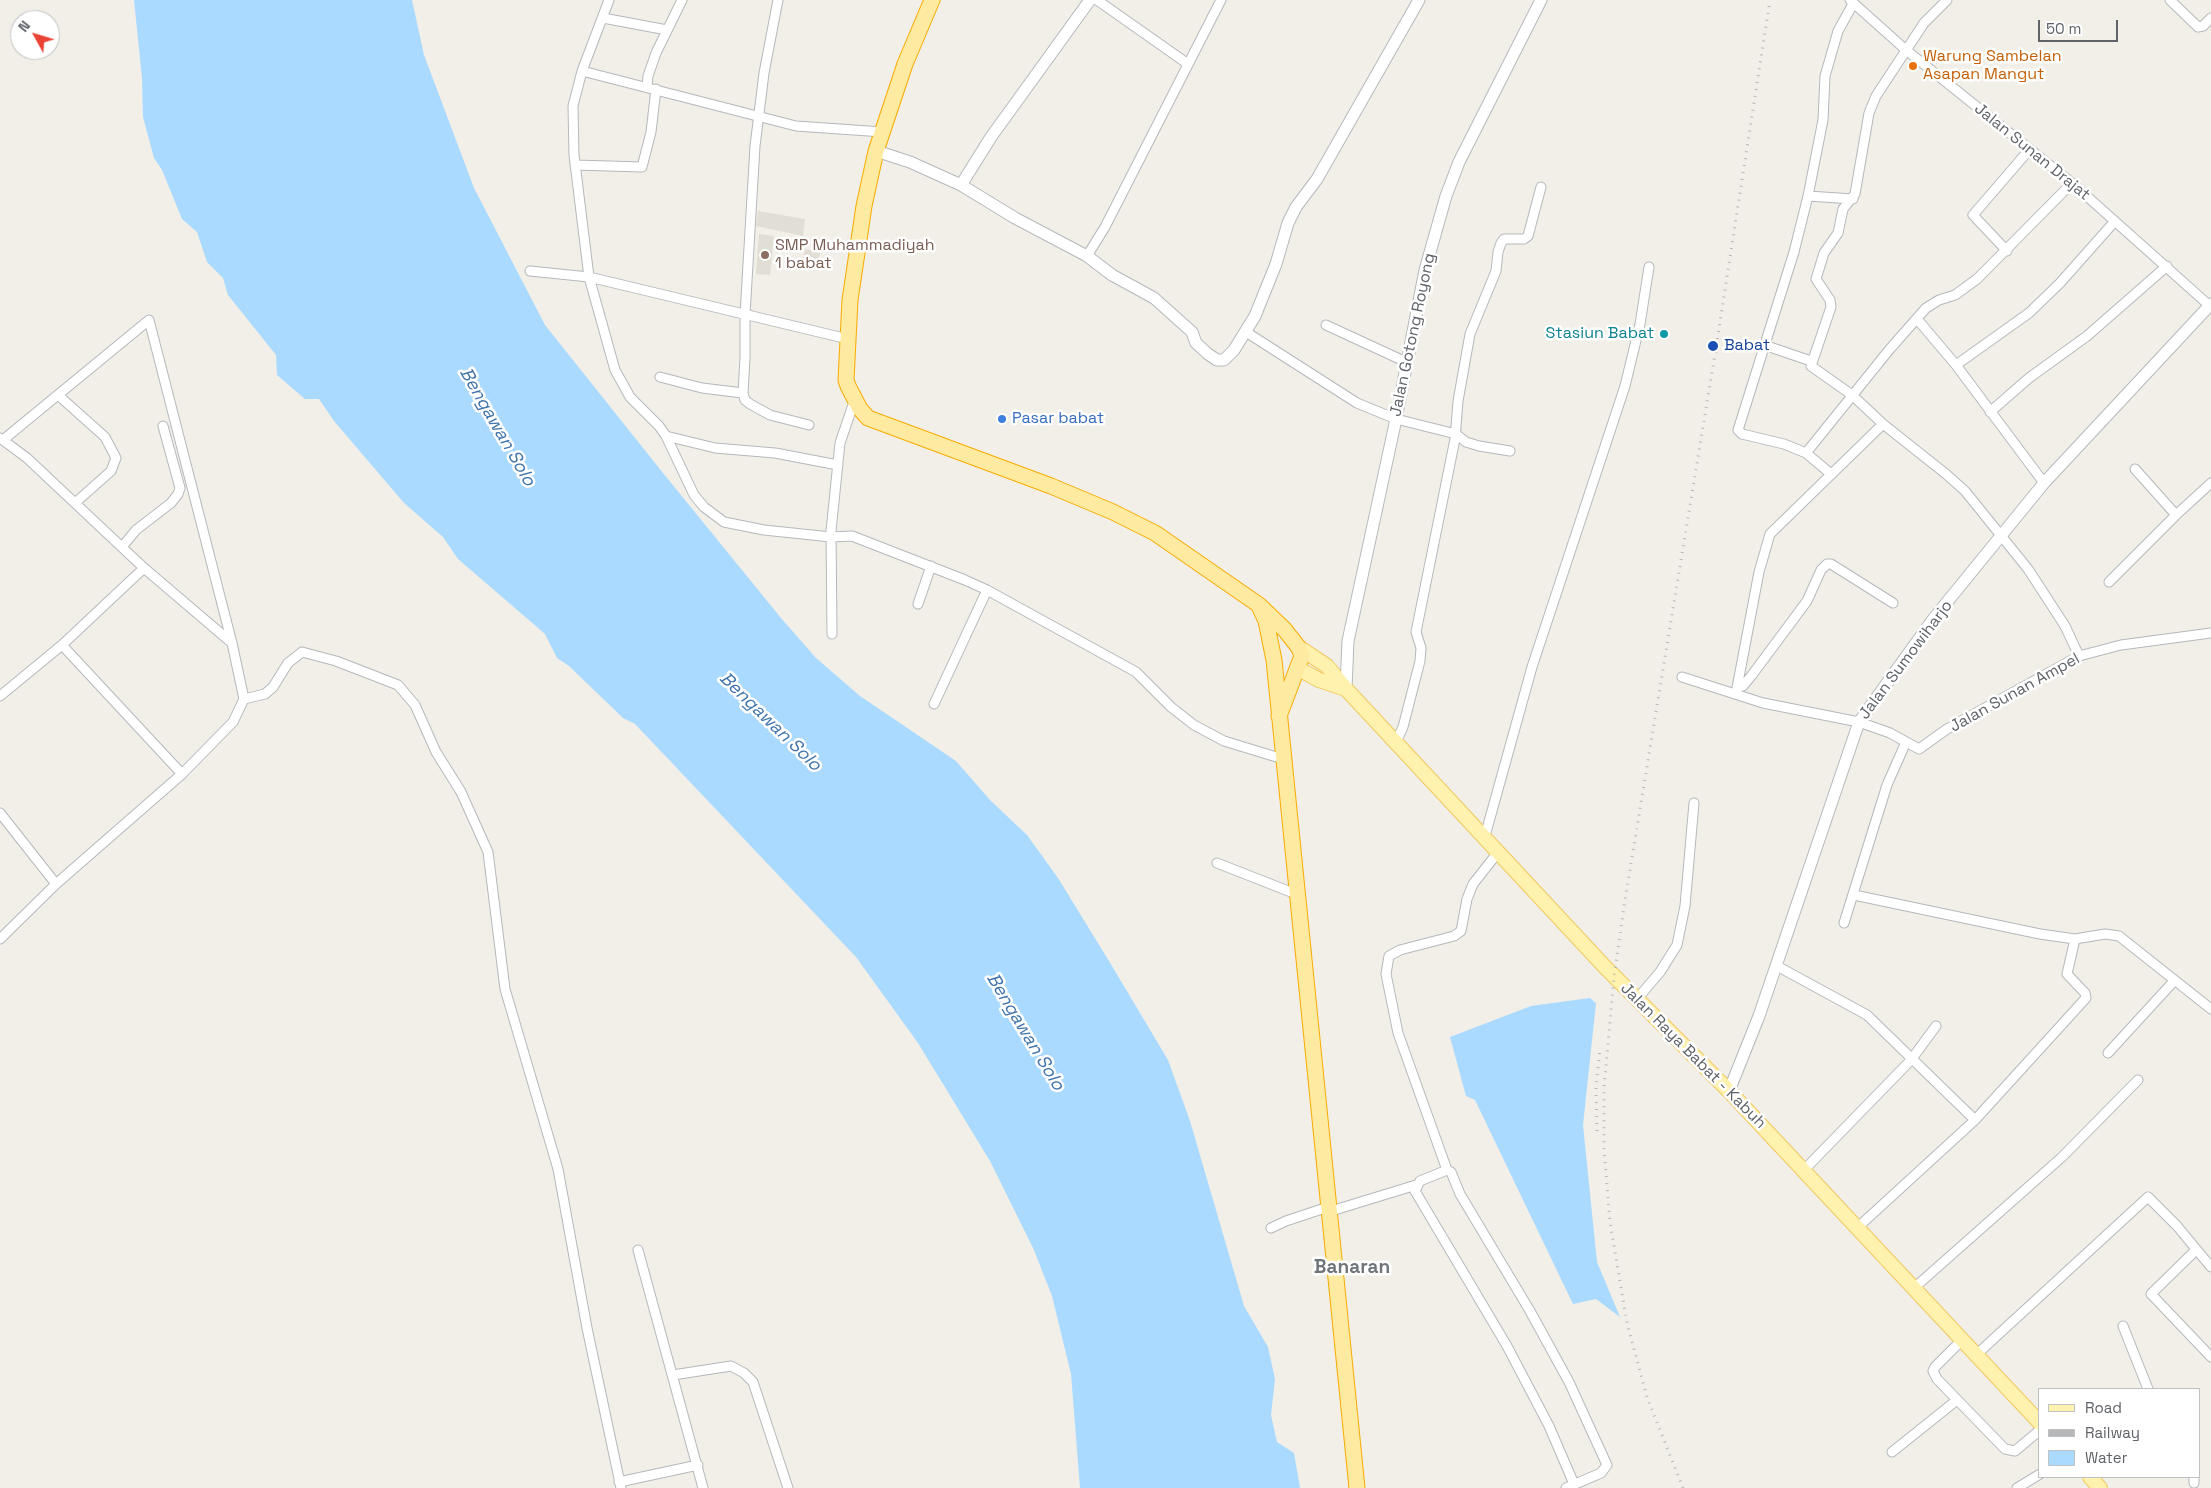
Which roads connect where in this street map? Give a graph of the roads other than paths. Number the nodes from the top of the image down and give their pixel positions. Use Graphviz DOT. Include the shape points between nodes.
graph roads {
  1 [pos="610,0"];
  2 [pos="778,0"];
  3 [pos="932,0"];
  4 [pos="1090,0"];
  5 [pos="1097,0"];
  6 [pos="1221,0"];
  7 [pos="1419,0"];
  8 [pos="1541,0"];
  9 [pos="1947,0"];
  10 [pos="2170,0"];
  11 [pos="680,1"];
  12 [pos="1851,2"];
  13 [pos="603,18"];
  14 [pos="2211,18"];
  15 [pos="666,30"];
  16 [pos="1906,50"];
  17 [pos="1188,64"];
  18 [pos="582,71"];
  19 [pos="652,88"];
  20 [pos="758,117"];
  21 [pos="882,132"];
  22 [pos="2029,150"];
  23 [pos="876,151"];
  24 [pos="575,165"];
  25 [pos="2072,184"];
  26 [pos="961,185"];
  27 [pos="1541,187"];
  28 [pos="1808,196"];
  29 [pos="1853,199"];
  30 [pos="2115,220"];
  31 [pos="2007,251"];
  32 [pos="1087,256"];
  33 [pos="2167,266"];
  34 [pos="1649,267"];
  35 [pos="530,271"];
  36 [pos="589,277"];
  37 [pos="2210,306"];
  38 [pos="745,315"];
  39 [pos="1917,318"];
  40 [pos="1326,325"];
  41 [pos="1246,332"];
  42 [pos="848,339"];
  43 [pos="1764,345"];
  44 [pos="1811,361"];
  45 [pos="1406,362"];
  46 [pos="1956,365"];
  47 [pos="660,377"];
  48 [pos="743,393"];
  49 [pos="58,395"];
  50 [pos="1852,395"];
  51 [pos="855,399"];
  52 [pos="1990,412"];
  53 [pos="1396,419"];
  54 [pos="1883,424"];
  55 [pos="809,425"];
  56 [pos="163,426"];
  57 [pos="1456,434"];
  58 [pos="666,436"];
  59 [pos="2,439"];
  60 [pos="1510,451"];
  61 [pos="1806,453"];
  62 [pos="838,465"];
  63 [pos="2135,469"];
  64 [pos="1831,474"];
  65 [pos="2044,483"];
  66 [pos="2211,484"];
  67 [pos="75,503"];
  68 [pos="2176,515"];
  69 [pos="2002,537"];
  70 [pos="831,538"];
  71 [pos="122,547"];
  72 [pos="931,566"];
  73 [pos="144,568"];
  74 [pos="2109,582"];
  75 [pos="987,590"];
  76 [pos="1893,603"];
  77 [pos="918,604"];
  78 [pos="1259,605"];
  79 [pos="2211,632"];
  80 [pos="832,634"];
  81 [pos="232,643"];
  82 [pos="62,644"];
  83 [pos="1297,646"];
  84 [pos="2079,656"];
  85 [pos="1274,660"];
  86 [pos="1297,668"];
  87 [pos="1682,677"];
  88 [pos="1346,689"];
  89 [pos="1737,690"];
  90 [pos="0,696"];
  91 [pos="244,699"];
  92 [pos="934,704"];
  93 [pos="1279,716"];
  94 [pos="1859,722"];
  95 [pos="1396,742"];
  96 [pos="1906,742"];
  97 [pos="1283,759"];
  98 [pos="182,774"];
  99 [pos="1694,803"];
  100 [pos="0,813"];
  101 [pos="1485,836"];
  102 [pos="1499,851"];
  103 [pos="1217,863"];
  104 [pos="56,884"];
  105 [pos="1296,894"];
  106 [pos="1854,894"];
  107 [pos="1844,923"];
  108 [pos="2075,939"];
  109 [pos="0,940"];
  110 [pos="1777,966"];
  111 [pos="2174,981"];
  112 [pos="1637,999"];
  113 [pos="2211,1009"];
  114 [pos="1936,1026"];
  115 [pos="2108,1054"];
  116 [pos="1911,1060"];
  117 [pos="2138,1080"];
  118 [pos="1729,1091"];
  119 [pos="1975,1120"];
  120 [pos="1447,1170"];
  121 [pos="1804,1170"];
  122 [pos="1416,1185"];
  123 [pos="1328,1210"];
  124 [pos="1271,1228"];
  125 [pos="1858,1228"];
  126 [pos="638,1250"];
  127 [pos="2196,1250"];
  128 [pos="2211,1267"];
  129 [pos="1914,1288"];
  130 [pos="2123,1326"];
  131 [pos="1962,1340"];
  132 [pos="1976,1355"];
  133 [pos="2211,1357"];
  134 [pos="672,1375"];
  135 [pos="2148,1388"];
  136 [pos="1957,1400"];
  137 [pos="2038,1421"];
  138 [pos="2038,1432"];
  139 [pos="1892,1452"];
  140 [pos="698,1465"];
  141 [pos="2038,1475"];
  142 [pos="2091,1478"];
  143 [pos="620,1485"];
  144 [pos="1570,1486"];
  145 [pos="703,1488"];
  146 [pos="788,1488"];
  147 [pos="1357,1488"];
  148 [pos="2018,1488"];
  149 [pos="2100,1488"];
  1 -- 13 [label="street"];
  2 -- 20 [label="street"];
  3 -- 21 [label="highway" via="905,64"];
  4 -- 26 [label="street" via="990,136"];
  5 -- 17 [label="street"];
  6 -- 17 [label="street"];
  7 -- 41 [label="street" via="1317,179 1296,207 1256,316"];
  8 -- 45 [label="street, Jalan Gotong Royong" via="1451,181 1425,270"];
  9 -- 16 [label="street" via="1924,23"];
  10 -- 14 [label="street" via="2198,27"];
  11 -- 15 [label="street"];
  12 -- 16 [label="street, Jalan Sunan Drajat"];
  12 -- 28 [label="street" via="1838,31 1825,76 1823,120"];
  13 -- 15 [label="street"];
  13 -- 18 [label="street"];
  15 -- 19 [label="street" via="648,76"];
  16 -- 22 [label="street, Jalan Sunan Drajat"];
  16 -- 29 [label="street" via="1876,96 1869,113"];
  17 -- 32 [label="street"];
  18 -- 19 [label="street"];
  18 -- 24 [label="street" via="573,106"];
  19 -- 20 [label="street"];
  19 -- 24 [label="street" via="651,132 642,167"];
  20 -- 21 [label="street" via="796,126"];
  20 -- 38 [label="street"];
  21 -- 23 [label="highway"];
  22 -- 25 [label="street, Jalan Sunan Drajat"];
  22 -- 31 [label="street" via="1973,214"];
  23 -- 26 [label="street"];
  23 -- 42 [label="highway" via="856,257"];
  24 -- 36 [label="street"];
  25 -- 30 [label="street, Jalan Sunan Drajat"];
  25 -- 31 [label="street"];
  26 -- 32 [label="street"];
  27 -- 57 [label="street" via="1528,236 1504,239 1498,252 1496,271 1470,334 1458,401"];
  28 -- 29 [label="street"];
  28 -- 43 [label="street"];
  29 -- 44 [label="street" via="1843,209 1838,233 1824,252 1816,280 1831,304"];
  30 -- 33 [label="street, Jalan Sunan Drajat"];
  30 -- 46 [label="street" via="2029,313"];
  31 -- 39 [label="street" via="1963,290 1933,304"];
  32 -- 41 [label="street" via="1112,275 1154,298 1192,332 1196,343 1217,360 1224,360"];
  33 -- 37 [label="street, Jalan Sunan Drajat"];
  33 -- 52 [label="street" via="2087,336 2029,378"];
  34 -- 101 [label="street" via="1625,386 1532,667"];
  35 -- 36 [label="street"];
  36 -- 38 [label="street"];
  36 -- 58 [label="street" via="614,370 630,397"];
  37 -- 65 [label="street, Jalan Sumowiharjo"];
  38 -- 42 [label="street"];
  38 -- 48 [label="street"];
  39 -- 46 [label="street"];
  39 -- 50 [label="street"];
  40 -- 45 [label="street"];
  41 -- 53 [label="street" via="1357,403"];
  42 -- 51 [label="highway" via="846,380"];
  43 -- 44 [label="street"];
  43 -- 61 [label="street" via="1738,430 1742,434"];
  44 -- 50 [label="street" via="1812,368"];
  45 -- 53 [label="street, Jalan Gotong Royong"];
  46 -- 52 [label="street"];
  47 -- 48 [label="street" via="702,388"];
  48 -- 55 [label="street" via="745,400 770,415"];
  49 -- 59 [label="street"];
  49 -- 67 [label="street" via="105,437 116,458 112,471"];
  49 -- 81 [label="street" via="149,320"];
  50 -- 54 [label="street"];
  50 -- 61 [label="street"];
  51 -- 62 [label="street" via="843,434"];
  51 -- 78 [label="highway" via="868,418 882,425 1016,472 1155,533"];
  52 -- 65 [label="street"];
  53 -- 57 [label="street"];
  53 -- 88 [label="street, Jalan Gotong Royong" via="1348,641"];
  54 -- 64 [label="street"];
  54 -- 69 [label="street" via="1953,480"];
  56 -- 71 [label="street" via="180,488 178,494 136,530"];
  57 -- 60 [label="street" via="1466,442"];
  57 -- 95 [label="street" via="1416,632 1421,648 1420,661"];
  58 -- 62 [label="street" via="715,448 775,453"];
  58 -- 70 [label="street" via="694,495 724,522"];
  59 -- 67 [label="street"];
  61 -- 64 [label="street"];
  62 -- 70 [label="street"];
  63 -- 68 [label="street"];
  64 -- 89 [label="street" via="1770,534 1759,572"];
  65 -- 69 [label="street, Jalan Sumowiharjo"];
  66 -- 68 [label="street"];
  67 -- 71 [label="street"];
  68 -- 74 [label="street"];
  69 -- 84 [label="street" via="2028,569"];
  69 -- 94 [label="street, Jalan Sumowiharjo" via="1934,618"];
  70 -- 72 [label="street" via="852,536"];
  70 -- 80 [label="street"];
  71 -- 73 [label="street"];
  72 -- 75 [label="street"];
  72 -- 77 [label="street"];
  73 -- 81 [label="street"];
  73 -- 82 [label="street"];
  75 -- 92 [label="street"];
  75 -- 97 [label="street" via="1136,672 1194,725 1224,741"];
  76 -- 89 [label="street" via="1827,564 1821,570 1812,594 1760,666"];
  78 -- 83 [label="highway" via="1275,618"];
  78 -- 85 [label="highway" via="1266,621"];
  79 -- 84 [label="street, Jalan Sunan Ampel" via="2121,645"];
  81 -- 91 [label="street"];
  82 -- 90 [label="street"];
  82 -- 98 [label="street"];
  83 -- 85 [label="highway" via="1289,642 1280,645"];
  83 -- 86 [label="highway" via="1302,656"];
  83 -- 88 [label="main road, Jalan Raya Babat - Kabuh" via="1327,666"];
  84 -- 96 [label="street, Jalan Sunan Ampel" via="1947,729 1922,748"];
  85 -- 86 [label="highway" via="1283,670"];
  85 -- 93 [label="highway"];
  86 -- 88 [label="main road"];
  86 -- 93 [label="highway"];
  87 -- 89 [label="street, Jalan Sunan Ampel"];
  88 -- 95 [label="main road, Jalan Raya Babat - Kabuh"];
  89 -- 94 [label="street, Jalan Sunan Ampel" via="1763,703"];
  91 -- 98 [label="street" via="233,722"];
  91 -- 143 [label="street" via="265,694 273,688 288,663 302,652 336,661 398,685 415,705 436,752 461,792 488,852 505,989 558,1169"];
  93 -- 97 [label="highway"];
  94 -- 96 [label="street, Jalan Sunan Ampel"];
  94 -- 110 [label="street, Jalan Sumowiharjo"];
  95 -- 101 [label="main road, Jalan Raya Babat - Kabuh"];
  96 -- 106 [label="street" via="1887,785"];
  97 -- 105 [label="highway"];
  98 -- 104 [label="street"];
  99 -- 112 [label="street" via="1685,906 1677,945"];
  100 -- 104 [label="street"];
  101 -- 102 [label="main road, Jalan Raya Babat - Kabuh"];
  102 -- 112 [label="main road, Jalan Raya Babat - Kabuh"];
  102 -- 120 [label="street" via="1473,884 1461,931 1389,956 1386,974 1398,1033"];
  103 -- 105 [label="street"];
  104 -- 109 [label="street"];
  105 -- 123 [label="highway"];
  106 -- 107 [label="street"];
  106 -- 108 [label="street"];
  108 -- 111 [label="street" via="2104,934 2119,936"];
  108 -- 119 [label="street" via="2067,974 2086,998"];
  110 -- 116 [label="street" via="1867,1015"];
  110 -- 118 [label="street, Jalan Sumowiharjo"];
  111 -- 113 [label="street"];
  111 -- 115 [label="street"];
  112 -- 118 [label="main road, Jalan Raya Babat - Kabuh"];
  114 -- 116 [label="street"];
  116 -- 119 [label="street"];
  116 -- 121 [label="street"];
  117 -- 129 [label="street" via="2062,1157"];
  118 -- 121 [label="main road, Jalan Raya Babat - Kabuh"];
  119 -- 125 [label="street"];
  120 -- 122 [label="street"];
  120 -- 144 [label="street" via="1569,1382 1607,1465 1601,1474"];
  121 -- 125 [label="main road, Jalan Raya Babat - Kabuh"];
  122 -- 123 [label="street"];
  122 -- 144 [label="street" via="1416,1194 1507,1346 1545,1418"];
  123 -- 124 [label="street"];
  123 -- 147 [label="highway"];
  125 -- 129 [label="main road, Jalan Raya Babat - Kabuh"];
  126 -- 134 [label="street"];
  127 -- 128 [label="street"];
  127 -- 132 [label="street" via="2151,1198 2144,1199"];
  127 -- 133 [label="street" via="2151,1294"];
  129 -- 131 [label="main road, Jalan Raya Babat - Kabuh"];
  130 -- 135 [label="street"];
  131 -- 132 [label="main road, Jalan Raya Babat - Kabuh"];
  131 -- 136 [label="street" via="1933,1371"];
  132 -- 137 [label="main road, Jalan Raya Babat - Kabuh"];
  134 -- 140 [label="street"];
  134 -- 146 [label="street" via="731,1366 744,1372 752,1382"];
  136 -- 138 [label="street" via="2005,1449 2012,1452"];
  136 -- 139 [label="street"];
  140 -- 143 [label="street"];
  140 -- 145 [label="street"];
  141 -- 148 [label="street"];
  142 -- 149 [label="main road"];
}
